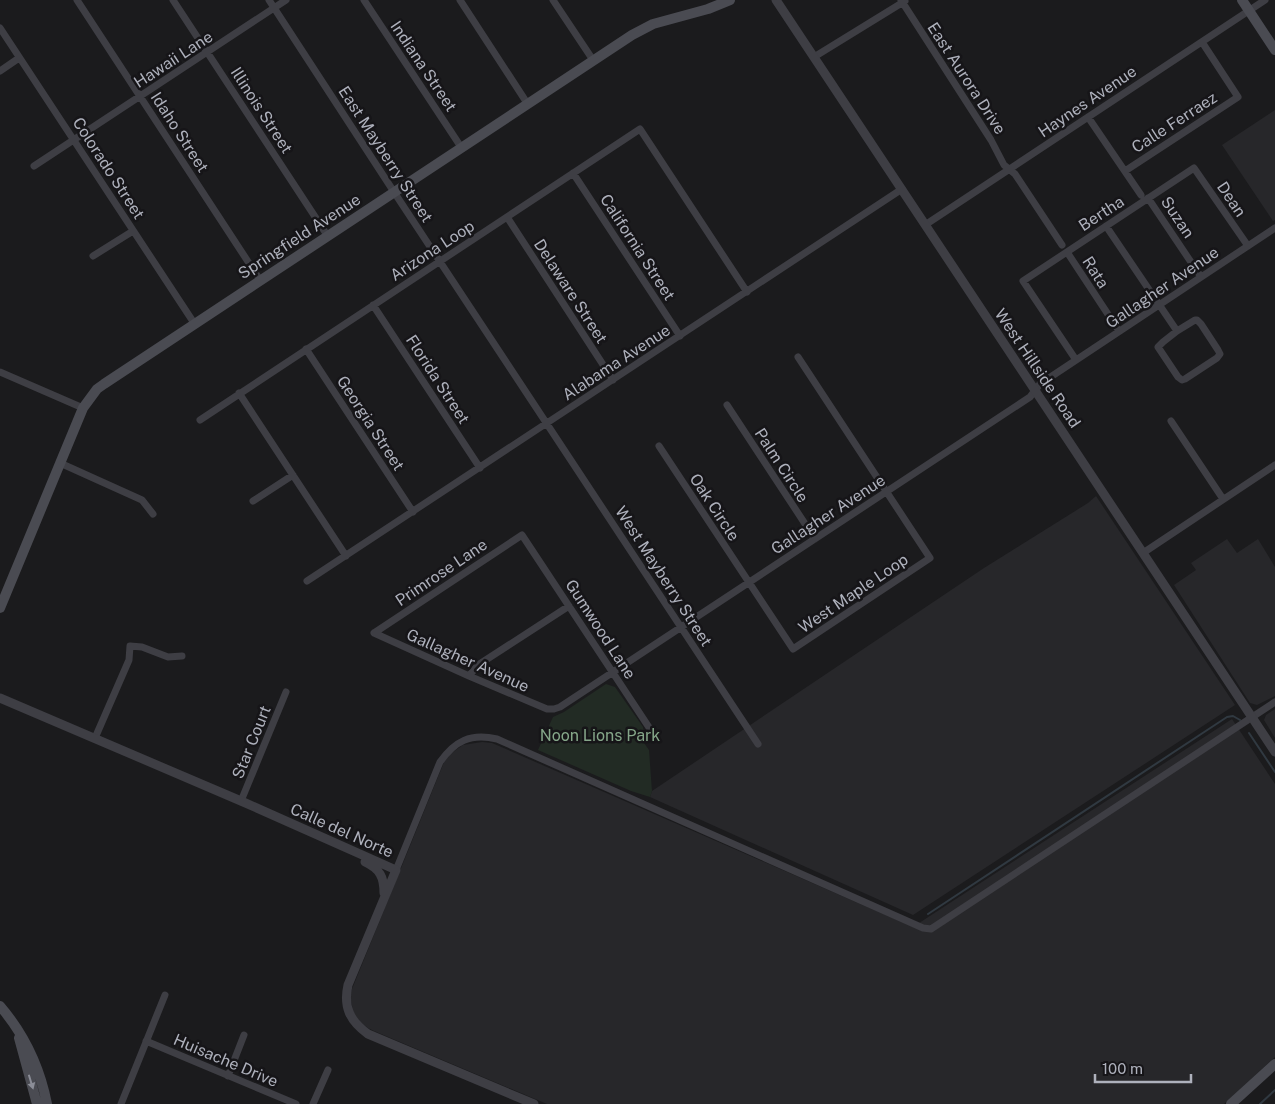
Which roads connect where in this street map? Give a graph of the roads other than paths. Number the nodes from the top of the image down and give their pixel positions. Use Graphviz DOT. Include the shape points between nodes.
graph roads {
  1 [pos="78,0"];
  2 [pos="173,0"];
  3 [pos="269,0"];
  4 [pos="286,0"];
  5 [pos="364,0"];
  6 [pos="460,0"];
  7 [pos="553,0"];
  8 [pos="730,0"];
  9 [pos="776,0"];
  10 [pos="1242,0"];
  11 [pos="1265,0"];
  12 [pos="903,1"];
  13 [pos="274,8"];
  14 [pos="1249,10"];
  15 [pos="0,28"];
  16 [pos="1202,42"];
  17 [pos="1275,50"];
  18 [pos="208,52"];
  19 [pos="814,57"];
  20 [pos="19,58"];
  21 [pos="593,60"];
  22 [pos="0,72"];
  23 [pos="141,96"];
  24 [pos="527,103"];
  25 [pos="1088,117"];
  26 [pos="74,140"];
  27 [pos="461,147"];
  28 [pos="34,166"];
  29 [pos="1194,168"];
  30 [pos="1010,169"];
  31 [pos="1126,170"];
  32 [pos="573,173"];
  33 [pos="902,189"];
  34 [pos="394,192"];
  35 [pos="1144,196"];
  36 [pos="506,217"];
  37 [pos="925,225"];
  38 [pos="1106,226"];
  39 [pos="1275,228"];
  40 [pos="133,230"];
  41 [pos="327,235"];
  42 [pos="1248,246"];
  43 [pos="1064,249"];
  44 [pos="93,256"];
  45 [pos="440,261"];
  46 [pos="1201,277"];
  47 [pos="260,280"];
  48 [pos="747,292"];
  49 [pos="373,305"];
  50 [pos="1158,305"];
  51 [pos="194,323"];
  52 [pos="1119,331"];
  53 [pos="1177,331"];
  54 [pos="680,336"];
  55 [pos="306,350"];
  56 [pos="798,357"];
  57 [pos="1076,360"];
  58 [pos="0,372"];
  59 [pos="614,380"];
  60 [pos="1035,390"];
  61 [pos="239,394"];
  62 [pos="727,405"];
  63 [pos="84,408"];
  64 [pos="200,420"];
  65 [pos="1171,421"];
  66 [pos="546,424"];
  67 [pos="659,446"];
  68 [pos="60,463"];
  69 [pos="1275,465"];
  70 [pos="480,468"];
  71 [pos="293,475"];
  72 [pos="886,492"];
  73 [pos="1224,499"];
  74 [pos="253,501"];
  75 [pos="413,512"];
  76 [pos="153,514"];
  77 [pos="522,535"];
  78 [pos="815,539"];
  79 [pos="1143,553"];
  80 [pos="346,556"];
  81 [pos="307,581"];
  82 [pos="749,583"];
  83 [pos="569,606"];
  84 [pos="0,608"];
  85 [pos="681,627"];
  86 [pos="374,633"];
  87 [pos="182,656"];
  88 [pos="613,672"];
  89 [pos="468,676"];
  90 [pos="286,692"];
  91 [pos="0,698"];
  92 [pos="1275,702"];
  93 [pos="1252,717"];
  94 [pos="95,738"];
  95 [pos="656,738"];
  96 [pos="758,744"];
  97 [pos="1275,752"];
  98 [pos="241,801"];
  99 [pos="345,848"];
  100 [pos="396,870"];
  101 [pos="383,900"];
  102 [pos="165,995"];
  103 [pos="0,1006"];
  104 [pos="16,1027"];
  105 [pos="244,1035"];
  106 [pos="146,1041"];
  107 [pos="1275,1064"];
  108 [pos="328,1070"];
  109 [pos="228,1076"];
  110 [pos="37,1104"];
  111 [pos="47,1104"];
  112 [pos="121,1104"];
  113 [pos="296,1104"];
  114 [pos="313,1104"];
  115 [pos="534,1104"];
  116 [pos="1231,1104"];
  1 -- 23 [label="street, Idaho Street"];
  2 -- 18 [label="street, Illinois Street"];
  3 -- 13 [label="street, East Mayberry Street"];
  4 -- 13 [label="street, Hawaii Lane"];
  5 -- 27 [label="street, Indiana Street"];
  6 -- 24 [label="street"];
  7 -- 21 [label="street"];
  8 -- 21 [label="main road, Springfield Avenue" via="653,24"];
  9 -- 19 [label="street, West Hillside Road"];
  10 -- 14 [label="main road"];
  11 -- 14 [label="street, Haynes Avenue"];
  12 -- 19 [label="street"];
  12 -- 30 [label="street, East Aurora Drive" via="1004,165"];
  13 -- 18 [label="street, Hawaii Lane"];
  13 -- 34 [label="street, East Mayberry Street"];
  14 -- 16 [label="street, Haynes Avenue"];
  14 -- 17 [label="main road"];
  15 -- 20 [label="street, Colorado Street"];
  16 -- 25 [label="street, Haynes Avenue"];
  16 -- 31 [label="street, Calle Ferraez" via="1238,97"];
  18 -- 23 [label="street, Hawaii Lane"];
  18 -- 41 [label="street, Illinois Street"];
  19 -- 33 [label="street, West Hillside Road"];
  20 -- 22 [label="street"];
  20 -- 26 [label="street, Colorado Street"];
  21 -- 24 [label="main road, Springfield Avenue"];
  23 -- 26 [label="street, Hawaii Lane"];
  23 -- 47 [label="street, Idaho Street"];
  24 -- 27 [label="main road, Springfield Avenue"];
  25 -- 30 [label="street, Haynes Avenue"];
  25 -- 31 [label="street, Suzan"];
  26 -- 28 [label="street, Hawaii Lane"];
  26 -- 40 [label="street, Colorado Street"];
  27 -- 34 [label="main road, Springfield Avenue"];
  29 -- 35 [label="street, Bertha"];
  29 -- 42 [label="street, Dean"];
  30 -- 37 [label="street, Haynes Avenue"];
  30 -- 43 [label="street, East Aurora Drive"];
  31 -- 35 [label="street, Suzan"];
  32 -- 36 [label="street, Arizona Loop"];
  32 -- 48 [label="street, Arizona Loop" via="640,129"];
  32 -- 54 [label="street, California Street"];
  33 -- 37 [label="street, West Hillside Road"];
  33 -- 48 [label="street, Alabama Avenue"];
  34 -- 41 [label="main road, Springfield Avenue"];
  34 -- 45 [label="street, East Mayberry Street"];
  35 -- 38 [label="street, Bertha"];
  35 -- 46 [label="street, Suzan"];
  36 -- 45 [label="street, Arizona Loop"];
  36 -- 59 [label="street, Delaware Street"];
  37 -- 60 [label="street, West Hillside Road"];
  38 -- 43 [label="street, Bertha"];
  38 -- 50 [label="street"];
  39 -- 42 [label="street, Gallagher Avenue"];
  40 -- 44 [label="street"];
  40 -- 51 [label="street, Colorado Street"];
  41 -- 47 [label="main road, Springfield Avenue"];
  42 -- 46 [label="street, Gallagher Avenue"];
  43 -- 52 [label="street, Rata"];
  43 -- 57 [label="street, Bertha" via="1023,280"];
  45 -- 49 [label="street, Arizona Loop"];
  45 -- 66 [label="street, East Mayberry Street"];
  46 -- 50 [label="street, Gallagher Avenue"];
  47 -- 51 [label="main road, Springfield Avenue"];
  48 -- 54 [label="street, Alabama Avenue"];
  49 -- 55 [label="street, Arizona Loop"];
  49 -- 70 [label="street, Florida Street"];
  50 -- 52 [label="street, Gallagher Avenue"];
  50 -- 53 [label="street"];
  51 -- 63 [label="main road, Springfield Avenue" via="104,384"];
  52 -- 57 [label="street, Gallagher Avenue"];
  53 -- 53 [label="street" via="1197,320 1220,354 1182,380 1158,347"];
  54 -- 59 [label="street, Alabama Avenue"];
  55 -- 61 [label="street, Arizona Loop"];
  55 -- 75 [label="street, Georgia Street"];
  56 -- 72 [label="street"];
  57 -- 60 [label="street, Gallagher Avenue"];
  58 -- 63 [label="street"];
  59 -- 66 [label="street, Alabama Avenue"];
  60 -- 72 [label="street, Gallagher Avenue" via="1030,397"];
  60 -- 79 [label="street, West Hillside Road"];
  61 -- 64 [label="street, Arizona Loop"];
  61 -- 71 [label="street"];
  62 -- 78 [label="street, Palm Circle"];
  63 -- 68 [label="main road, Springfield Avenue"];
  65 -- 73 [label="street"];
  66 -- 70 [label="street, Alabama Avenue"];
  66 -- 85 [label="street, West Mayberry Street"];
  67 -- 82 [label="street, Oak Circle"];
  68 -- 76 [label="street" via="142,500"];
  68 -- 84 [label="main road, Springfield Avenue"];
  69 -- 73 [label="street"];
  70 -- 75 [label="street, Alabama Avenue"];
  71 -- 74 [label="street"];
  71 -- 80 [label="street"];
  72 -- 78 [label="street, Gallagher Avenue"];
  72 -- 82 [label="street, West Maple Loop" via="930,558 793,649"];
  73 -- 79 [label="street"];
  75 -- 80 [label="street, Alabama Avenue"];
  77 -- 83 [label="street, Gumwood Lane"];
  77 -- 86 [label="street, Primrose Lane"];
  78 -- 82 [label="street, Gallagher Avenue"];
  79 -- 93 [label="street, West Hillside Road"];
  80 -- 81 [label="street, Alabama Avenue"];
  82 -- 85 [label="street, Gallagher Avenue"];
  83 -- 88 [label="street, Gumwood Lane"];
  83 -- 89 [label="street" via="478,665"];
  85 -- 88 [label="street, Gallagher Avenue"];
  85 -- 96 [label="street, West Mayberry Street"];
  86 -- 89 [label="street, Gallagher Avenue"];
  87 -- 94 [label="street" via="168,657 130,646 129,660"];
  88 -- 89 [label="street, Gallagher Avenue" via="554,710"];
  88 -- 95 [label="street, Gumwood Lane"];
  90 -- 98 [label="street, Star Court"];
  91 -- 94 [label="street, Calle del Norte"];
  92 -- 93 [label="street"];
  93 -- 97 [label="street, West Hillside Road"];
  93 -- 100 [label="street" via="931,929 488,737 458,743 440,762"];
  94 -- 98 [label="street, Calle del Norte"];
  98 -- 99 [label="street, Calle del Norte"];
  99 -- 100 [label="street, Calle del Norte"];
  99 -- 101 [label="street" via="378,871 384,883"];
  100 -- 101 [label="street, Calle del Norte"];
  101 -- 115 [label="street, Calle del Norte" via="348,985 347,1008 354,1022 368,1034"];
  102 -- 106 [label="street"];
  103 -- 104 [label="main road"];
  104 -- 110 [label="main road, one-way"];
  104 -- 111 [label="main road" via="34,1061"];
  105 -- 109 [label="street"];
  106 -- 109 [label="street, Huisache Drive"];
  106 -- 112 [label="street"];
  107 -- 116 [label="main road"];
  108 -- 114 [label="street"];
  109 -- 113 [label="street, Huisache Drive"];
}
